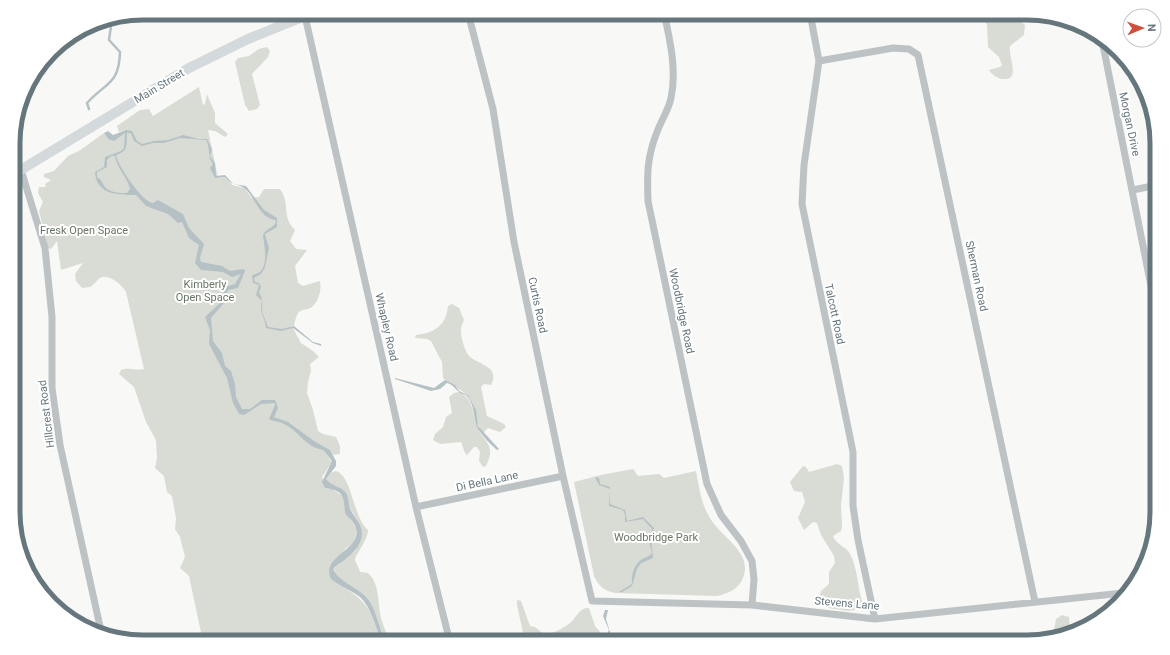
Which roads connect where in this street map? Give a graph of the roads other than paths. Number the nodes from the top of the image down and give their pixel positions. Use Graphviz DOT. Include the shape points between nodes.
graph roads {
  1 [pos="294,20"];
  2 [pos="310,20"];
  3 [pos="470,20"];
  4 [pos="666,20"];
  5 [pos="811,20"];
  6 [pos="1103,46"];
  7 [pos="819,61"];
  8 [pos="20,171"];
  9 [pos="20,178"];
  10 [pos="1150,186"];
  11 [pos="1133,190"];
  12 [pos="1150,280"];
  13 [pos="563,476"];
  14 [pos="416,507"];
  15 [pos="1119,593"];
  16 [pos="592,601"];
  17 [pos="1035,602"];
  18 [pos="752,605"];
  19 [pos="875,619"];
  20 [pos="100,627"];
  21 [pos="448,635"];
  1 -- 8 [label="main road, Main Street" via="248,39 190,68"];
  2 -- 14 [label="street, Whapley Road"];
  3 -- 13 [label="street, Curtis Road" via="492,109 514,242"];
  4 -- 18 [label="street, Woodbridge Road" via="674,74 671,99 656,133 647,168 648,201 707,484 721,515 741,541 752,561"];
  5 -- 7 [label="street, Talcott Road"];
  6 -- 11 [label="street, Morgan Drive"];
  7 -- 17 [label="street, Sherman Road" via="892,48 909,49 918,55"];
  7 -- 19 [label="street, Talcott Road" via="804,165 802,204 853,452 853,506"];
  9 -- 20 [label="street, Hillcrest Road" via="45,248 52,317 52,388 60,445"];
  10 -- 11 [label="street"];
  11 -- 12 [label="street, Morgan Drive"];
  13 -- 14 [label="street, Di Bella Lane"];
  13 -- 16 [label="street, Curtis Road"];
  14 -- 21 [label="street, Whapley Road"];
  15 -- 17 [label="street, Stevens Lane"];
  16 -- 18 [label="street, Stevens Lane"];
  17 -- 19 [label="street, Stevens Lane"];
  18 -- 19 [label="street, Stevens Lane"];
}
